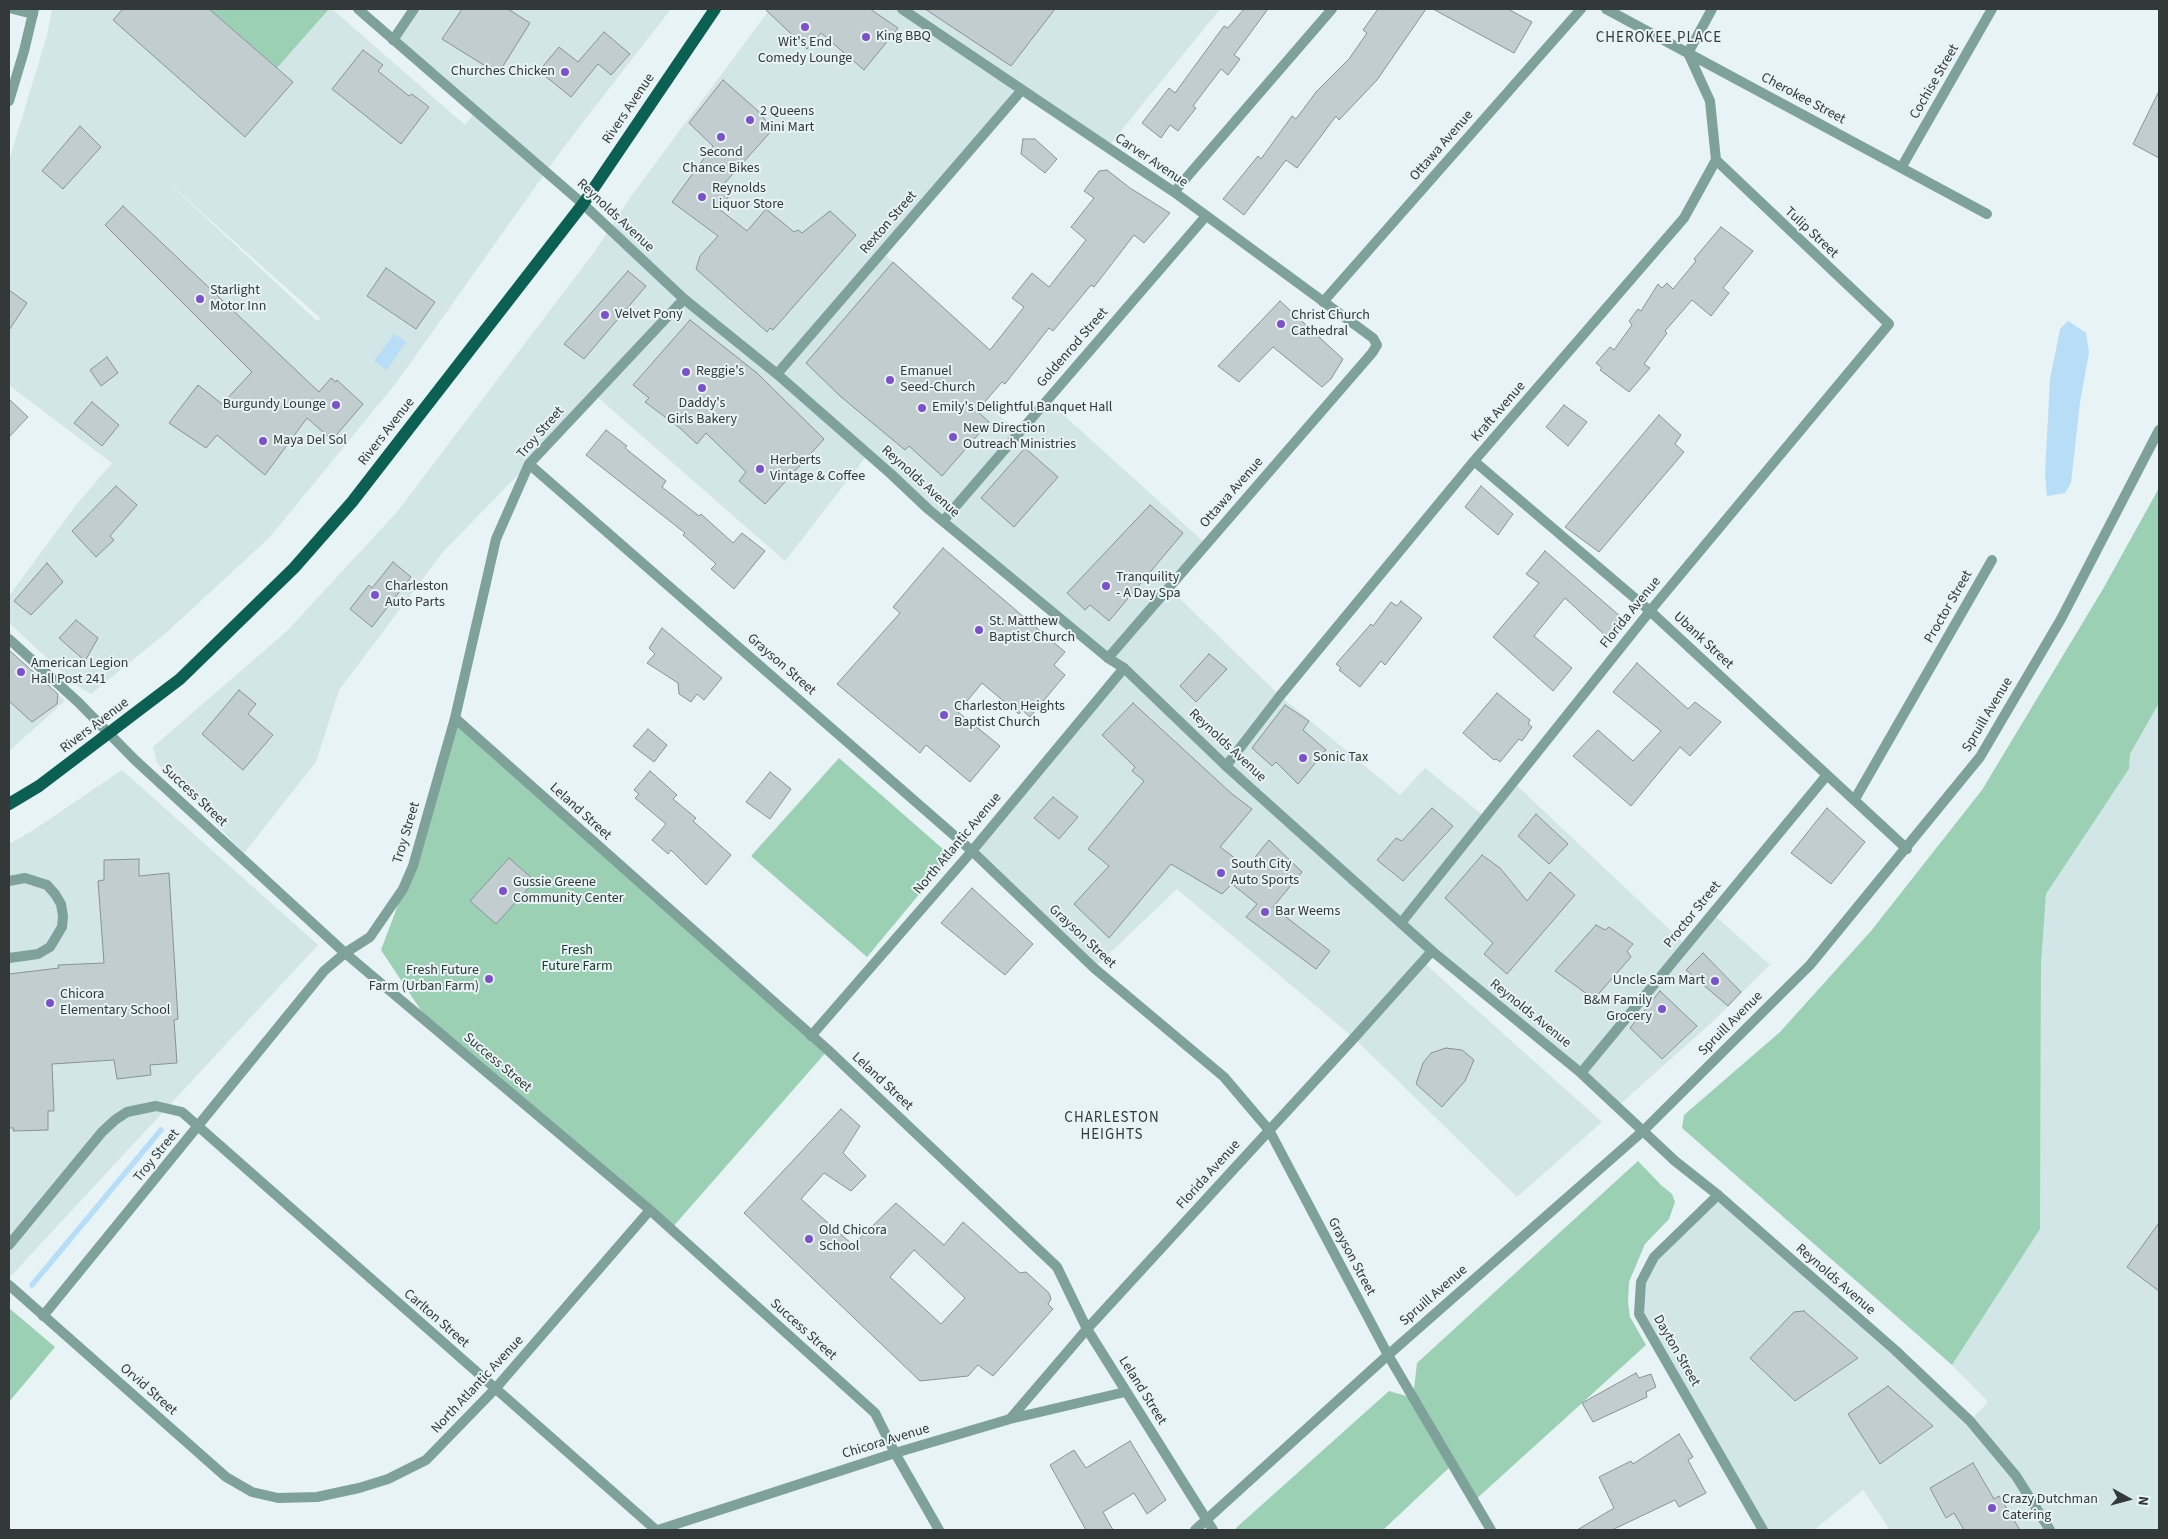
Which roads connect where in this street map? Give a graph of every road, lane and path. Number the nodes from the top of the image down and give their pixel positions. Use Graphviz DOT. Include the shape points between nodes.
graph roads {
  1 [pos="13,9"];
  2 [pos="358,9"];
  3 [pos="414,9"];
  4 [pos="715,9"];
  5 [pos="902,9"];
  6 [pos="1332,9"];
  7 [pos="1581,9"];
  8 [pos="1606,9"];
  9 [pos="1712,9"];
  10 [pos="1992,9"];
  11 [pos="34,11"];
  12 [pos="392,40"];
  13 [pos="1688,53"];
  14 [pos="1021,91"];
  15 [pos="9,101"];
  16 [pos="1716,160"];
  17 [pos="1902,168"];
  18 [pos="1174,192"];
  19 [pos="583,204"];
  20 [pos="1986,214"];
  21 [pos="1206,216"];
  22 [pos="684,299"];
  23 [pos="1323,302"];
  24 [pos="1889,324"];
  25 [pos="1377,345"];
  26 [pos="777,374"];
  27 [pos="2159,430"];
  28 [pos="1474,461"];
  29 [pos="529,464"];
  30 [pos="943,521"];
  31 [pos="1992,560"];
  32 [pos="1650,611"];
  33 [pos="9,639"];
  34 [pos="1108,658"];
  35 [pos="1124,668"];
  36 [pos="455,718"];
  37 [pos="109,734"];
  38 [pos="1226,766"];
  39 [pos="1827,775"];
  40 [pos="1855,799"];
  41 [pos="9,804"];
  42 [pos="1907,848"];
  43 [pos="972,851"];
  44 [pos="9,881"];
  45 [pos="1401,923"];
  46 [pos="1432,951"];
  47 [pos="345,953"];
  48 [pos="9,958"];
  49 [pos="811,1036"];
  50 [pos="1581,1073"];
  51 [pos="198,1127"];
  52 [pos="1269,1130"];
  53 [pos="1643,1131"];
  54 [pos="1718,1195"];
  55 [pos="650,1210"];
  56 [pos="9,1245"];
  57 [pos="9,1285"];
  58 [pos="43,1316"];
  59 [pos="1087,1329"];
  60 [pos="1388,1355"];
  61 [pos="495,1389"];
  62 [pos="1125,1392"];
  63 [pos="1010,1419"];
  64 [pos="895,1453"];
  65 [pos="278,1498"];
  66 [pos="1206,1520"];
  67 [pos="657,1530"];
  68 [pos="939,1530"];
  69 [pos="1195,1530"];
  70 [pos="1213,1530"];
  71 [pos="1491,1530"];
  72 [pos="1764,1530"];
  73 [pos="2050,1530"];
  1 -- 11 [label="street"];
  2 -- 12 [label="street, Reynolds Avenue"];
  3 -- 12 [label="street"];
  4 -- 19 [label="main road, Rivers Avenue"];
  5 -- 14 [label="street, Carver Avenue"];
  6 -- 18 [label="street"];
  7 -- 23 [label="street, Ottawa Avenue"];
  8 -- 13 [label="street, Cherokee Street"];
  9 -- 13 [label="street"];
  10 -- 17 [label="street, Cochise Street"];
  11 -- 15 [label="street"];
  12 -- 19 [label="street, Reynolds Avenue"];
  13 -- 16 [label="street" via="1710,101"];
  13 -- 17 [label="street, Cherokee Street"];
  14 -- 18 [label="street, Carver Avenue"];
  14 -- 26 [label="street, Rexton Street"];
  16 -- 24 [label="street, Tulip Street"];
  16 -- 28 [label="street, Kraft Avenue" via="1684,218"];
  17 -- 20 [label="street, Cherokee Street"];
  18 -- 21 [label="street, Carver Avenue"];
  19 -- 22 [label="street, Reynolds Avenue"];
  19 -- 37 [label="main road, Rivers Avenue" via="352,502 300,561 180,680"];
  21 -- 23 [label="street, Carver Avenue"];
  21 -- 30 [label="street, Goldenrod Street"];
  22 -- 26 [label="street, Reynolds Avenue"];
  22 -- 29 [label="street, Troy Street"];
  23 -- 25 [label="street, Carver Avenue" via="1373,338"];
  24 -- 32 [label="street, Florida Avenue"];
  25 -- 34 [label="street, Ottawa Avenue"];
  26 -- 30 [label="street, Reynolds Avenue"];
  27 -- 42 [label="street, Spruill Avenue" via="2061,620 1980,757"];
  28 -- 32 [label="street, Ubank Street"];
  28 -- 38 [label="street, Kraft Avenue"];
  29 -- 36 [label="street, Troy Street" via="496,539"];
  29 -- 43 [label="street, Grayson Street"];
  30 -- 34 [label="street, Reynolds Avenue"];
  31 -- 40 [label="street, Proctor Street"];
  32 -- 39 [label="street, Ubank Street"];
  32 -- 45 [label="street, Florida Avenue"];
  33 -- 37 [label="street, Success Street"];
  34 -- 35 [label="street, Reynolds Avenue"];
  35 -- 38 [label="street, Reynolds Avenue"];
  35 -- 43 [label="street, North Atlantic Avenue"];
  36 -- 47 [label="street, Troy Street" via="413,866 403,889 370,937"];
  36 -- 49 [label="street, Leland Street"];
  37 -- 41 [label="main road, Rivers Avenue"];
  37 -- 47 [label="street, Success Street"];
  38 -- 45 [label="street, Reynolds Avenue"];
  39 -- 40 [label="street, Ubank Street"];
  39 -- 50 [label="street, Proctor Street"];
  40 -- 42 [label="street, Ubank Street"];
  42 -- 53 [label="street, Spruill Avenue" via="1810,965"];
  43 -- 49 [label="street, North Atlantic Avenue"];
  43 -- 52 [label="street, Grayson Street" via="1094,968 1224,1077"];
  44 -- 48 [label="street" via="25,878 47,885 61,904 63,916 62,927 50,947 38,954"];
  45 -- 46 [label="street, Reynolds Avenue"];
  46 -- 50 [label="street, Reynolds Avenue"];
  46 -- 52 [label="street, Florida Avenue"];
  47 -- 51 [label="street, Troy Street" via="324,971"];
  47 -- 55 [label="street, Success Street"];
  49 -- 59 [label="street, Leland Street" via="1057,1267"];
  50 -- 53 [label="street, Reynolds Avenue"];
  51 -- 56 [label="street, Carlton Street" via="182,1112 172,1108 156,1106 127,1112 102,1132"];
  51 -- 58 [label="street, Troy Street"];
  51 -- 61 [label="street, Carlton Street"];
  52 -- 59 [label="street, Florida Avenue"];
  52 -- 60 [label="street, Grayson Street"];
  53 -- 54 [label="street, Reynolds Avenue"];
  53 -- 60 [label="street, Spruill Avenue"];
  54 -- 72 [label="street, Dayton Street" via="1654,1257 1641,1282 1638,1314"];
  54 -- 73 [label="street, Reynolds Avenue" via="1895,1350 1970,1421 2016,1476"];
  55 -- 61 [label="street, North Atlantic Avenue"];
  55 -- 64 [label="street, Success Street" via="875,1413"];
  57 -- 58 [label="street, Orvid Street"];
  58 -- 65 [label="street, Orvid Street" via="226,1477 252,1492"];
  59 -- 62 [label="street, Leland Street"];
  59 -- 63 [label="street, Florida Avenue"];
  60 -- 66 [label="street, Spruill Avenue"];
  60 -- 71 [label="street, Grayson Street"];
  61 -- 65 [label="street, North Atlantic Avenue" via="426,1460 388,1479 359,1488 317,1497"];
  61 -- 67 [label="street, Carlton Street"];
  62 -- 63 [label="street, Chicora Avenue"];
  62 -- 66 [label="street, Leland Street"];
  63 -- 64 [label="street, Chicora Avenue"];
  64 -- 67 [label="street, Chicora Avenue"];
  64 -- 68 [label="street, Success Street"];
  66 -- 69 [label="street, Spruill Avenue"];
  66 -- 70 [label="street, Leland Street"];
}
